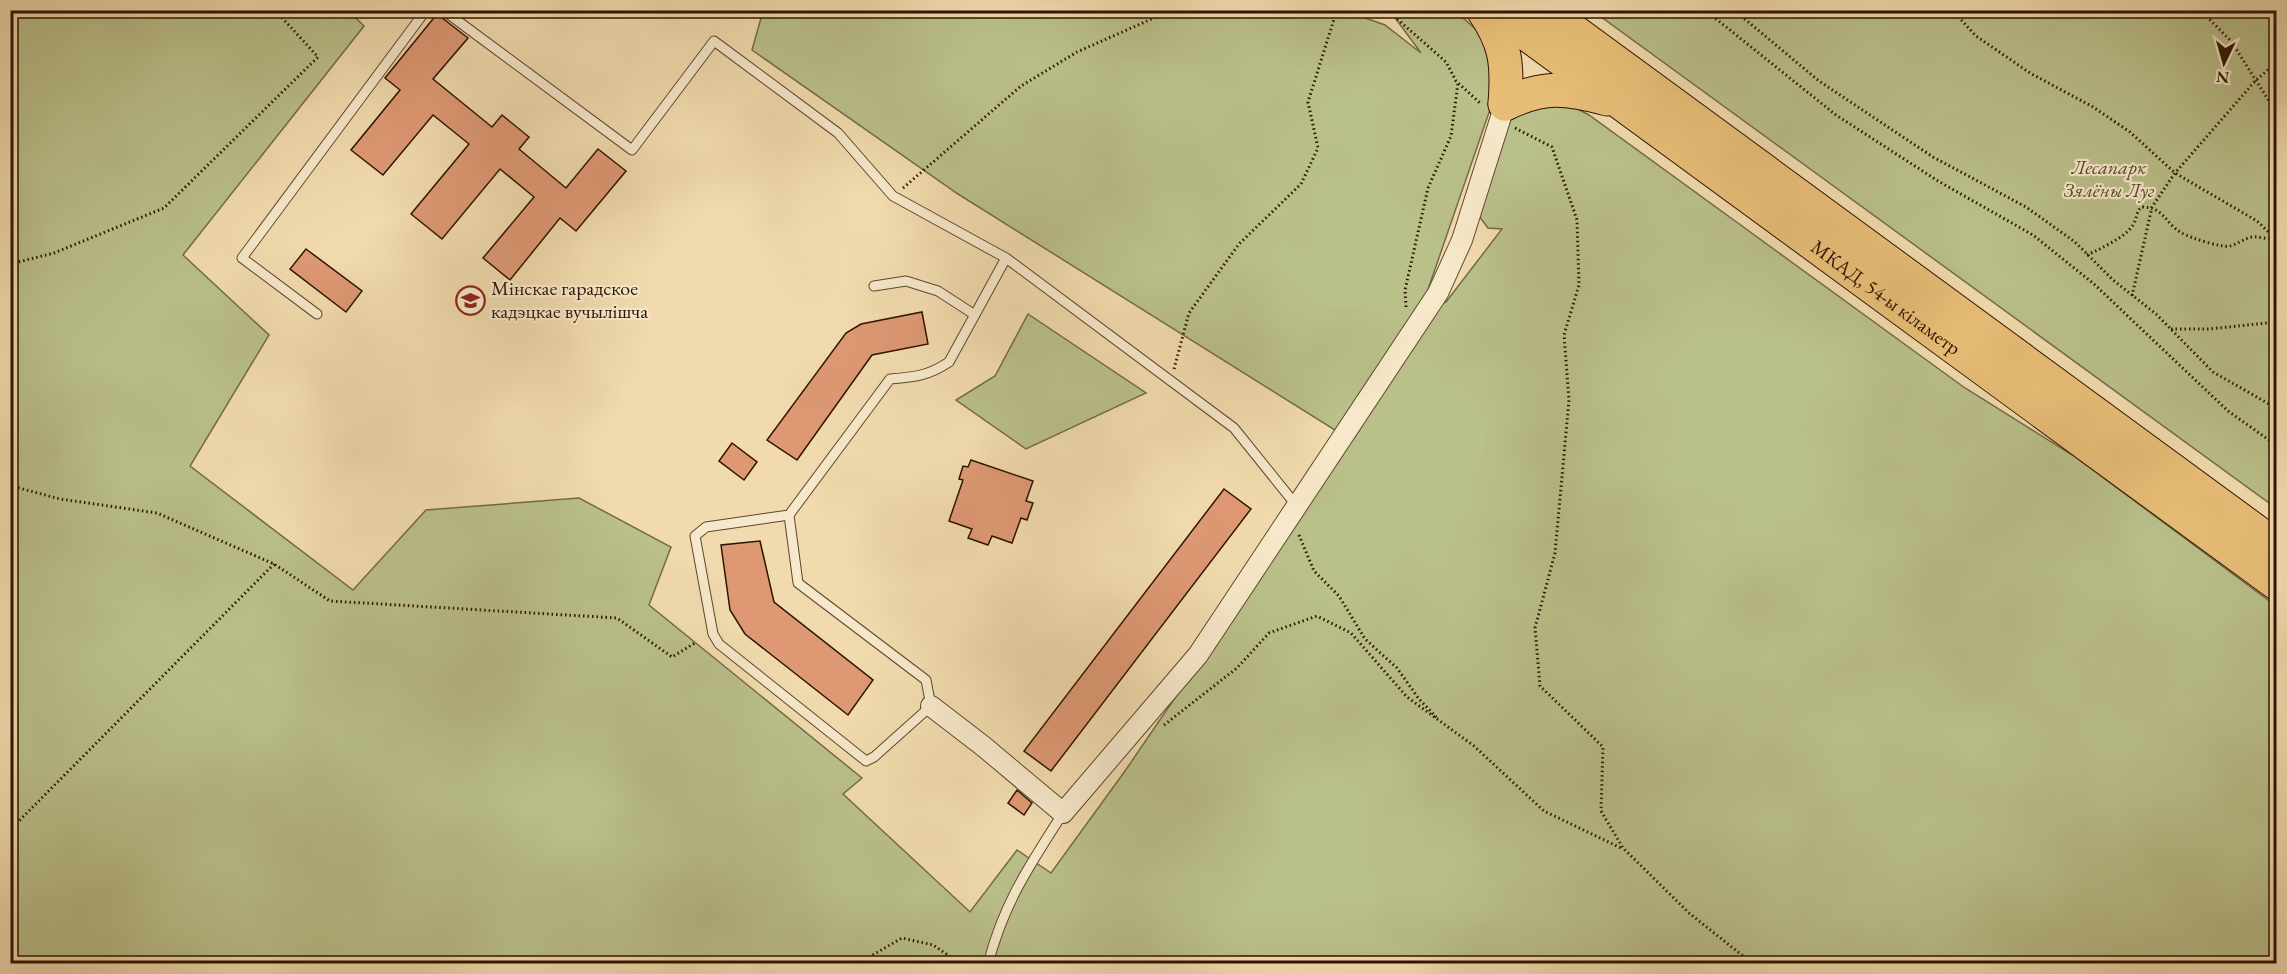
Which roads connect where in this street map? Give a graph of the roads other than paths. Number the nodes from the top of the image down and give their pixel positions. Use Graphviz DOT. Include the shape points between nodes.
graph roads {
  1 [pos="426,10"];
  2 [pos="443,10"];
  3 [pos="1484,10"];
  4 [pos="1494,10"];
  5 [pos="1545,10"];
  6 [pos="1617,101"];
  7 [pos="1502,112"];
  8 [pos="1006,258"];
  9 [pos="874,286"];
  10 [pos="317,314"];
  11 [pos="975,315"];
  12 [pos="1292,512"];
  13 [pos="789,515"];
  14 [pos="2277,546"];
  15 [pos="2277,583"];
  16 [pos="931,706"];
  17 [pos="1063,813"];
  18 [pos="988,963"];
  1 -- 10 [label="lane" via="242,258"];
  2 -- 8 [label="lane" via="632,150 714,41 838,133 893,196"];
  3 -- 7 [label="highway" via="1504,48 1508,74"];
  4 -- 6 [label="highway, МКАД, 54-ы кіламетр"];
  5 -- 14 [label="highway, МКАД, 54-ы кіламетр"];
  6 -- 7 [label="highway" via="1583,92 1547,89 1526,94"];
  6 -- 15 [label="highway, МКАД, 54-ы кіламетр"];
  7 -- 12 [label="street" via="1456,255 1438,293"];
  8 -- 11 [label="lane"];
  8 -- 12 [label="lane" via="1234,428"];
  9 -- 11 [label="lane" via="906,281 938,291"];
  11 -- 13 [label="lane" via="949,362 919,377 890,379"];
  12 -- 17 [label="street" via="1198,655"];
  13 -- 16 [label="lane" via="798,583 926,680"];
  13 -- 16 [label="lane" via="706,527 695,536 713,634 719,644 866,761"];
  16 -- 17 [label="street"];
  17 -- 18 [label="lane" via="1006,907"];
}
